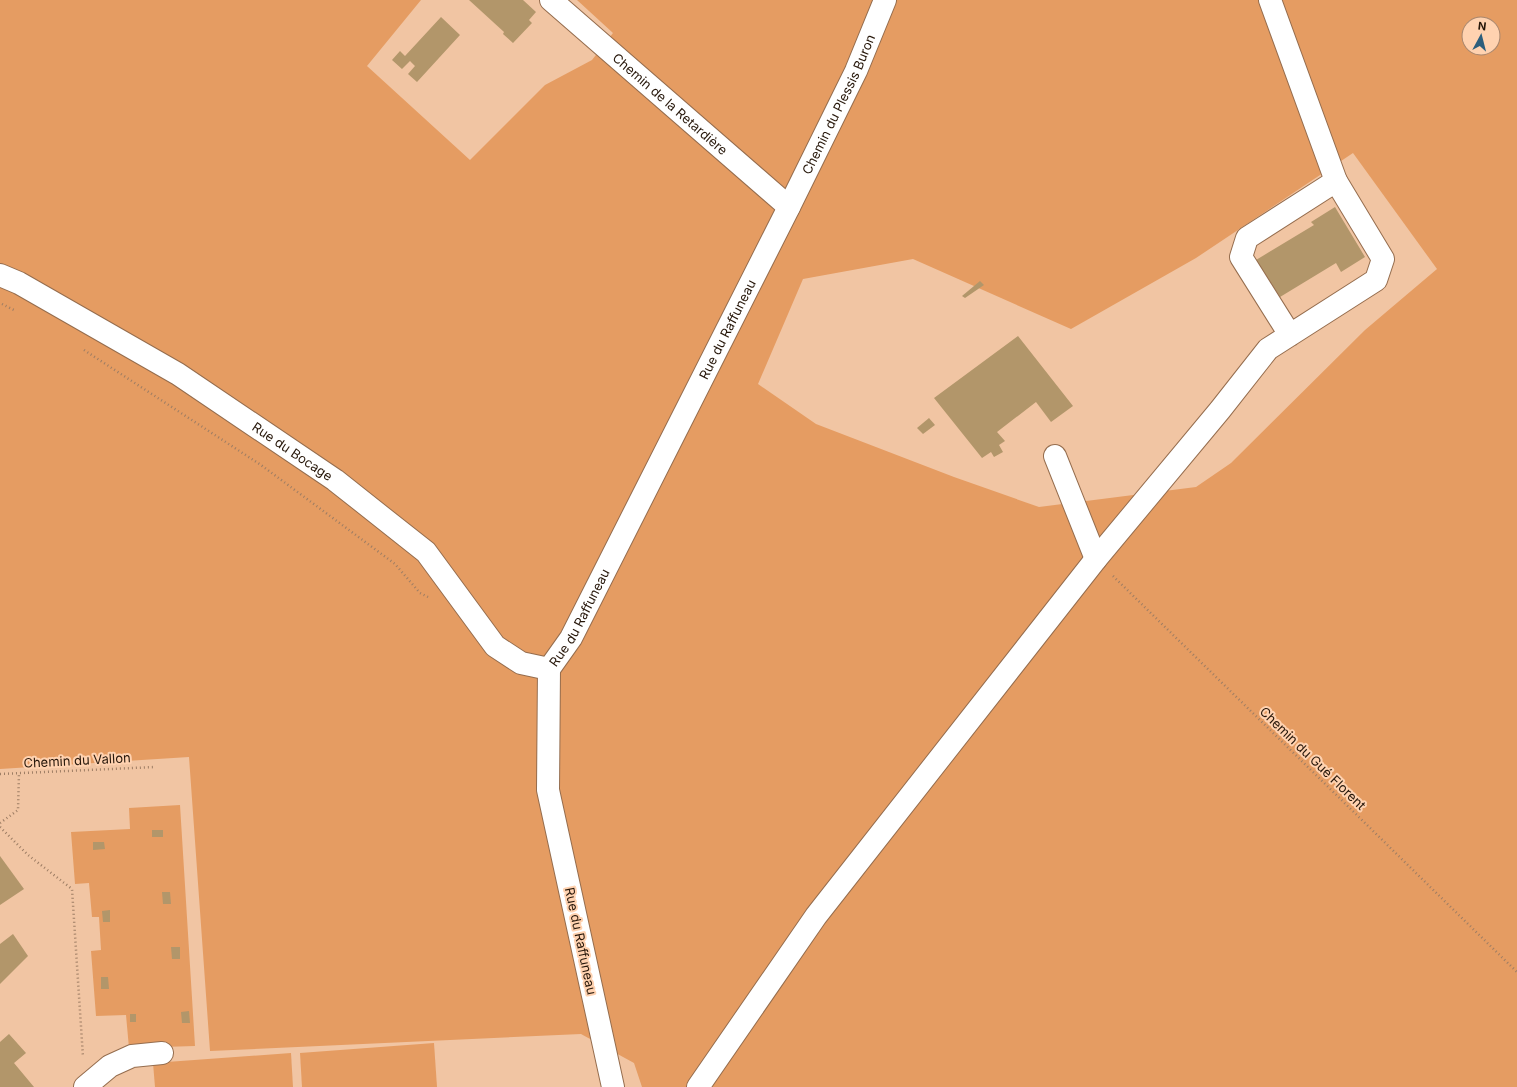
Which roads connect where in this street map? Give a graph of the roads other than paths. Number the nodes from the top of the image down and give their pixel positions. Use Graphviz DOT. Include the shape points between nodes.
graph roads {
  1 [pos="551,0"];
  2 [pos="885,0"];
  3 [pos="1270,0"];
  4 [pos="1336,181"];
  5 [pos="789,207"];
  6 [pos="0,274"];
  7 [pos="1290,335"];
  8 [pos="1055,456"];
  9 [pos="1096,559"];
  10 [pos="549,669"];
  11 [pos="162,1053"];
  12 [pos="85,1087"];
  13 [pos="613,1087"];
  14 [pos="698,1087"];
  1 -- 5 [label="street, Chemin de la Retardière"];
  2 -- 5 [label="street, Chemin du Plessis Buron" via="856,70"];
  3 -- 4 [label="street"];
  4 -- 7 [label="street" via="1383,259 1376,280"];
  4 -- 7 [label="street" via="1247,238 1242,257"];
  5 -- 10 [label="street, Rue du Raffuneau" via="571,638"];
  6 -- 10 [label="street, Rue du Bocage" via="178,374 335,480 426,552 496,646 521,663"];
  7 -- 9 [label="street" via="1268,349"];
  8 -- 9 [label="street"];
  9 -- 14 [label="street" via="816,916"];
  10 -- 13 [label="street, Rue du Raffuneau" via="548,790"];
  11 -- 12 [label="street" via="132,1056 117,1062"];
}
